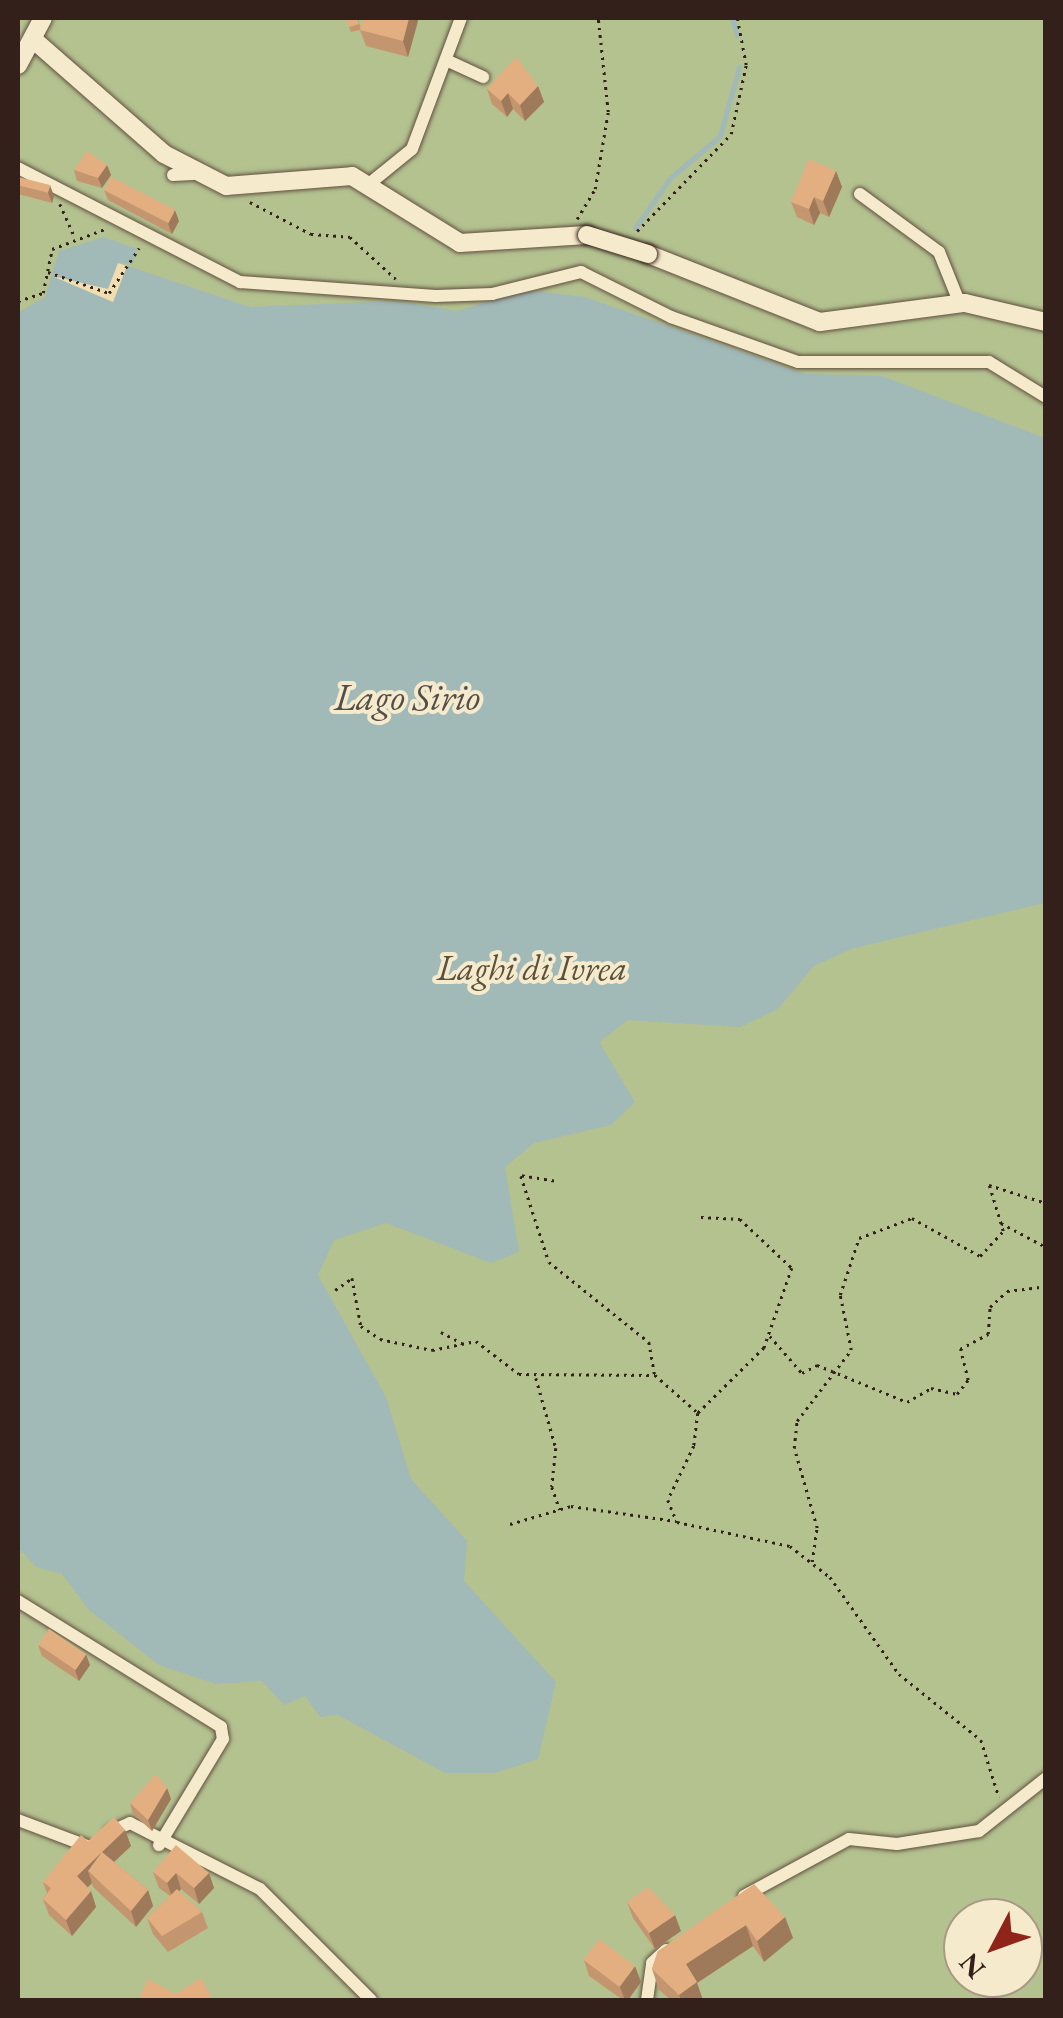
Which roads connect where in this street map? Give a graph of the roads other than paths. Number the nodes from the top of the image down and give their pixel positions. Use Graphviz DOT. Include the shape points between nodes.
graph roads {
  1 [pos="43,18"];
  2 [pos="461,18"];
  3 [pos="35,40"];
  4 [pos="446,60"];
  5 [pos="18,65"];
  6 [pos="483,77"];
  7 [pos="18,168"];
  8 [pos="193,174"];
  9 [pos="172,175"];
  10 [pos="370,184"];
  11 [pos="860,194"];
  12 [pos="960,304"];
  13 [pos="1046,322"];
  14 [pos="1046,397"];
  15 [pos="18,1600"];
  16 [pos="1046,1778"];
  17 [pos="18,1820"];
  18 [pos="159,1845"];
  19 [pos="731,1903"];
  20 [pos="680,1940"];
  21 [pos="371,2000"];
  22 [pos="646,2000"];
  1 -- 3 [label="main road"];
  2 -- 4 [label="street"];
  3 -- 5 [label="main road"];
  3 -- 8 [label="main road"];
  4 -- 6 [label="street"];
  4 -- 10 [label="street" via="412,149"];
  7 -- 14 [label="street" via="216,276 492,294 581,272 671,317 798,362 989,362"];
  8 -- 9 [label="street"];
  8 -- 10 [label="main road" via="249,186 306,173"];
  10 -- 12 [label="main road, bridge" via="460,243 580,233 820,322"];
  11 -- 12 [label="street" via="939,252"];
  12 -- 13 [label="main road"];
  15 -- 18 [label="street" via="221,1727 224,1739"];
  16 -- 19 [label="street" via="979,1830 925,1842 849,1840"];
  17 -- 18 [label="street" via="91,1847 130,1823"];
  18 -- 21 [label="street" via="260,1889"];
  20 -- 22 [label="street" via="652,1963"];
}
